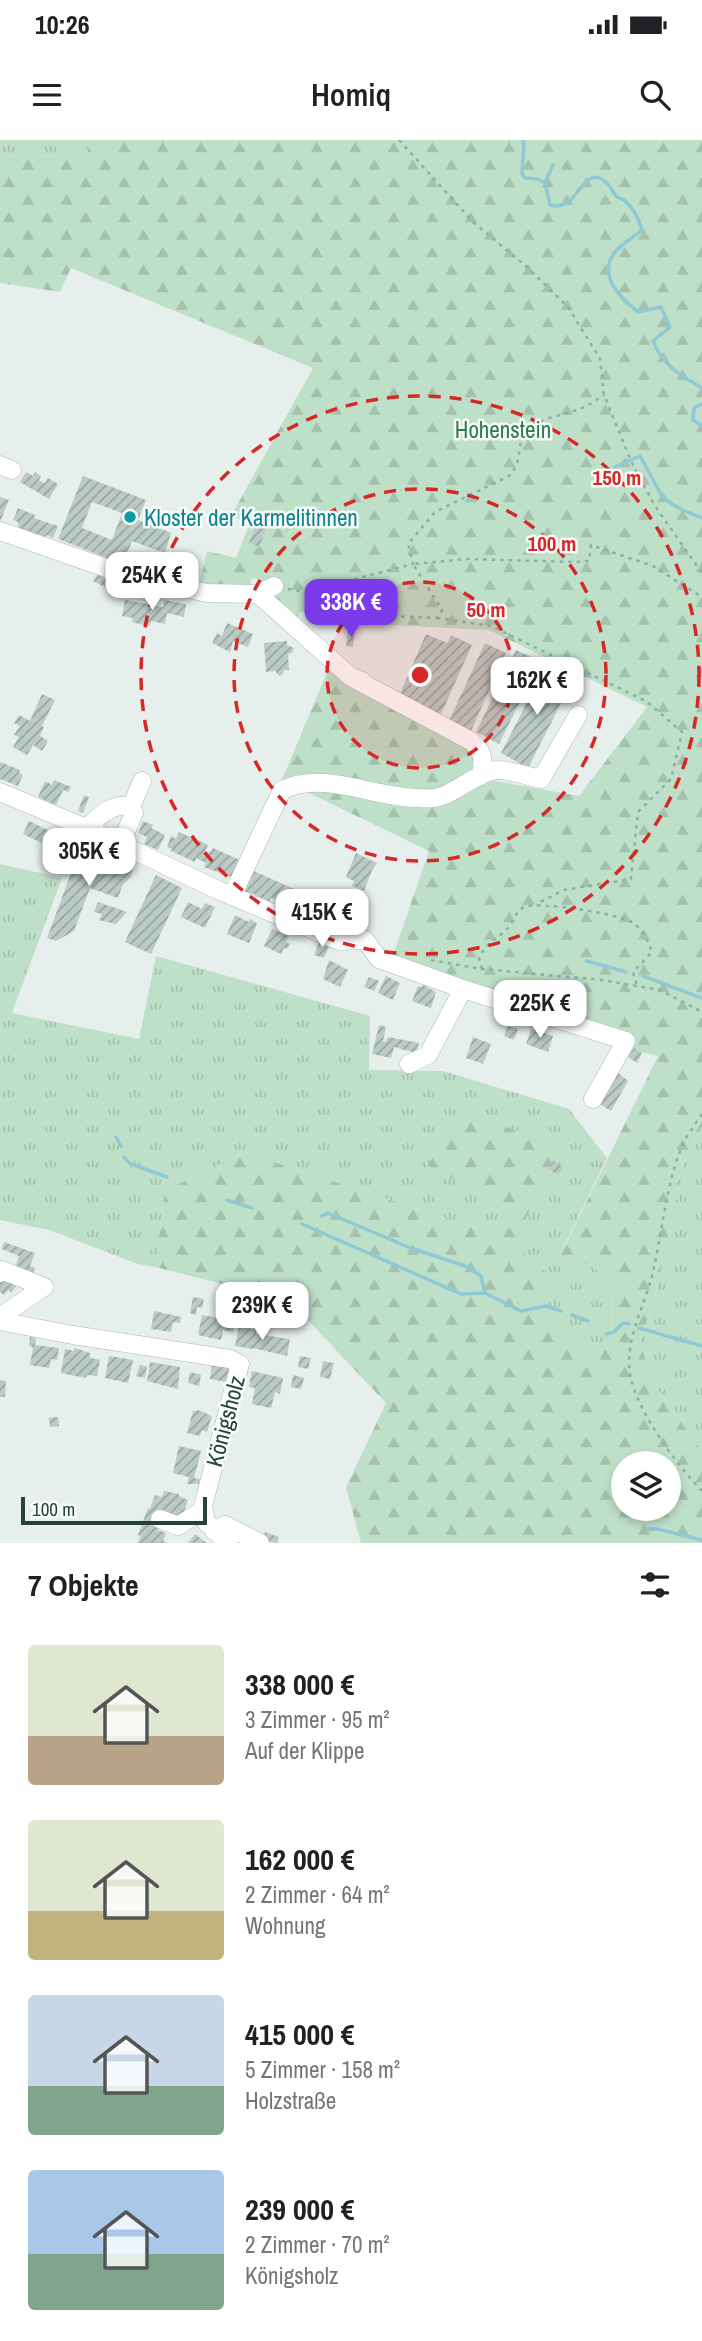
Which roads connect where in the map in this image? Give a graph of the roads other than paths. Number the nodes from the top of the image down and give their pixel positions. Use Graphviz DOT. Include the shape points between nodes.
graph roads {
  1 [pos="0,531"];
  2 [pos="351,677"];
  3 [pos="387,691"];
  4 [pos="578,715"];
  5 [pos="481,776"];
  6 [pos="142,781"];
  7 [pos="0,792"];
  8 [pos="131,807"];
  9 [pos="86,828"];
  10 [pos="120,845"];
  11 [pos="232,896"];
  12 [pos="463,989"];
  13 [pos="408,1064"];
  14 [pos="593,1099"];
  15 [pos="0,1273"];
  16 [pos="2,1321"];
  17 [pos="202,1511"];
  18 [pos="160,1519"];
  19 [pos="214,1531"];
  20 [pos="228,1543"];
  21 [pos="260,1543"];
  1 -- 2 [label="street" via="132,577 207,593 266,590"];
  2 -- 3 [label="street"];
  2 -- 5 [label="street" via="471,741 484,757"];
  4 -- 5 [label="street" via="541,779 496,769"];
  5 -- 11 [label="street" via="442,797 420,799 299,782 282,790"];
  6 -- 8 [label="street"];
  7 -- 9 [label="street"];
  8 -- 9 [label="street" via="115,807"];
  8 -- 10 [label="street" via="134,813"];
  9 -- 10 [label="street"];
  10 -- 11 [label="street"];
  11 -- 12 [label="street" via="339,941 365,940 379,958"];
  12 -- 13 [label="street" via="428,1055"];
  12 -- 14 [label="street" via="626,1041"];
  15 -- 16 [label="street" via="44,1287 7,1312"];
  16 -- 17 [label="street, Königsholz" via="240,1364"];
  17 -- 18 [label="street" via="178,1526"];
  17 -- 19 [label="street"];
  19 -- 20 [label="street"];
  19 -- 21 [label="street" via="225,1525"];
}
